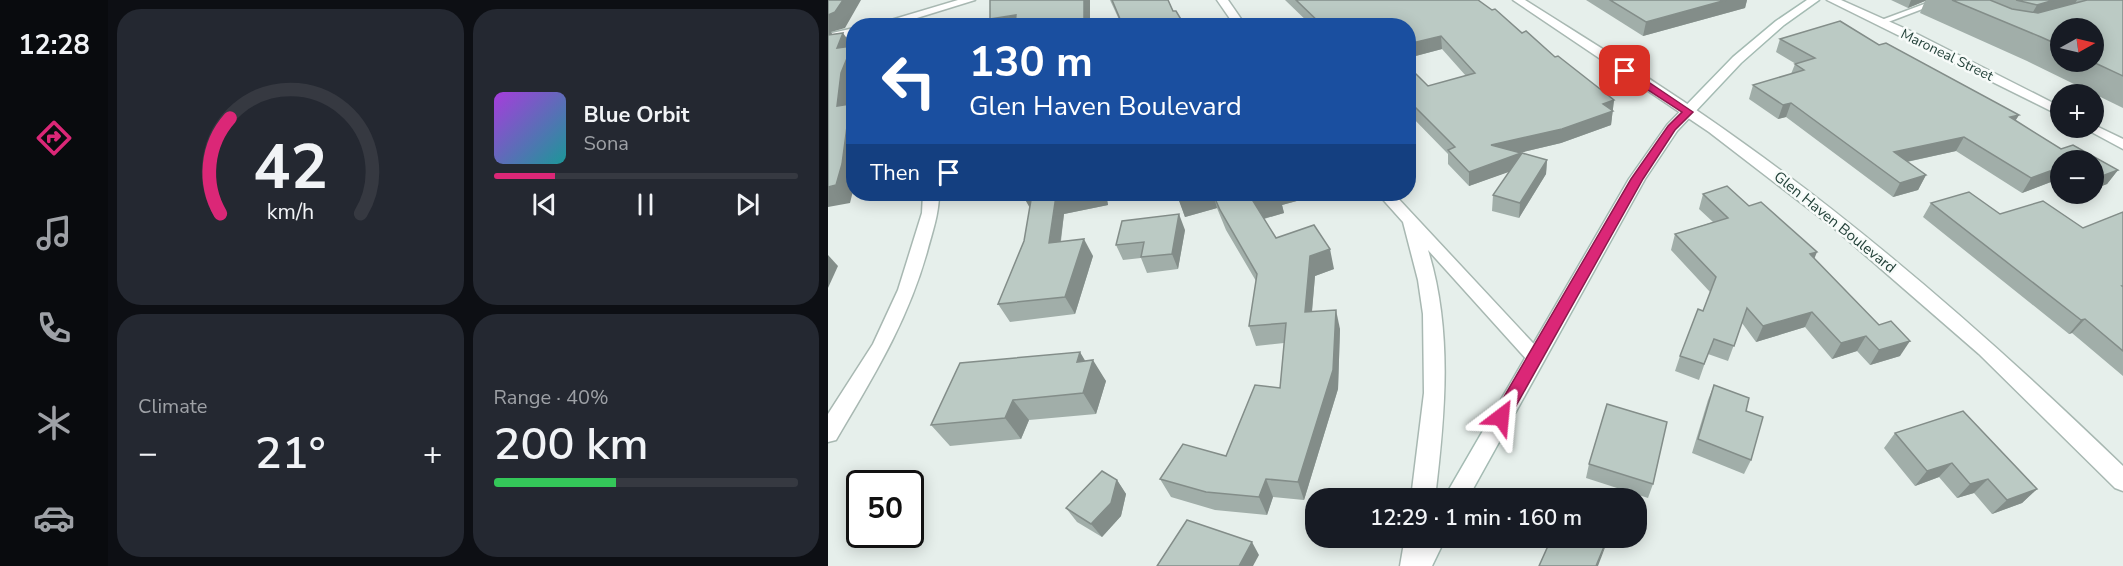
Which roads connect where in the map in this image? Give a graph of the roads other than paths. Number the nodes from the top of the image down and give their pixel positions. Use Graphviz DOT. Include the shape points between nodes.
graph roads {
  1 [pos="926,0"];
  2 [pos="970,0"];
  3 [pos="1222,0"];
  4 [pos="1518,0"];
  5 [pos="1814,0"];
  6 [pos="1832,0"];
  7 [pos="1942,0"];
  8 [pos="1951,5"];
  9 [pos="923,13"];
  10 [pos="905,18"];
  11 [pos="922,18"];
  12 [pos="1235,18"];
  13 [pos="1880,22"];
  14 [pos="846,33"];
  15 [pos="828,38"];
  16 [pos="2050,107"];
  17 [pos="1688,112"];
  18 [pos="2104,135"];
  19 [pos="2123,145"];
  20 [pos="931,201"];
  21 [pos="1392,201"];
  22 [pos="1411,222"];
  23 [pos="1535,356"];
  24 [pos="828,433"];
  25 [pos="2123,481"];
  26 [pos="1424,488"];
  27 [pos="1462,488"];
  28 [pos="1415,548"];
  29 [pos="1428,548"];
  30 [pos="1413,566"];
  31 [pos="1418,566"];
  1 -- 9 [label="street"];
  2 -- 9 [label="street"];
  3 -- 12 [label="street"];
  4 -- 17 [label="street, Glen Haven Boulevard"];
  5 -- 17 [label="street" via="1737,60"];
  6 -- 13 [label="street, Maroneal Street"];
  7 -- 8 [label="lane"];
  7 -- 13 [label="lane"];
  9 -- 10 [label="street"];
  9 -- 11 [label="street"];
  13 -- 16 [label="street, Maroneal Street"];
  14 -- 15 [label="street"];
  17 -- 23 [label="street" via="1672,128 1637,179"];
  17 -- 25 [label="street, Glen Haven Boulevard" via="1878,254 1988,350"];
  18 -- 19 [label="street"];
  20 -- 24 [label="street" via="907,290 881,347"];
  21 -- 22 [label="street"];
  22 -- 23 [label="street"];
  22 -- 26 [label="street" via="1428,287 1434,330 1435,390"];
  23 -- 27 [label="street"];
  28 -- 30 [label="street"];
  29 -- 31 [label="street"];
}
